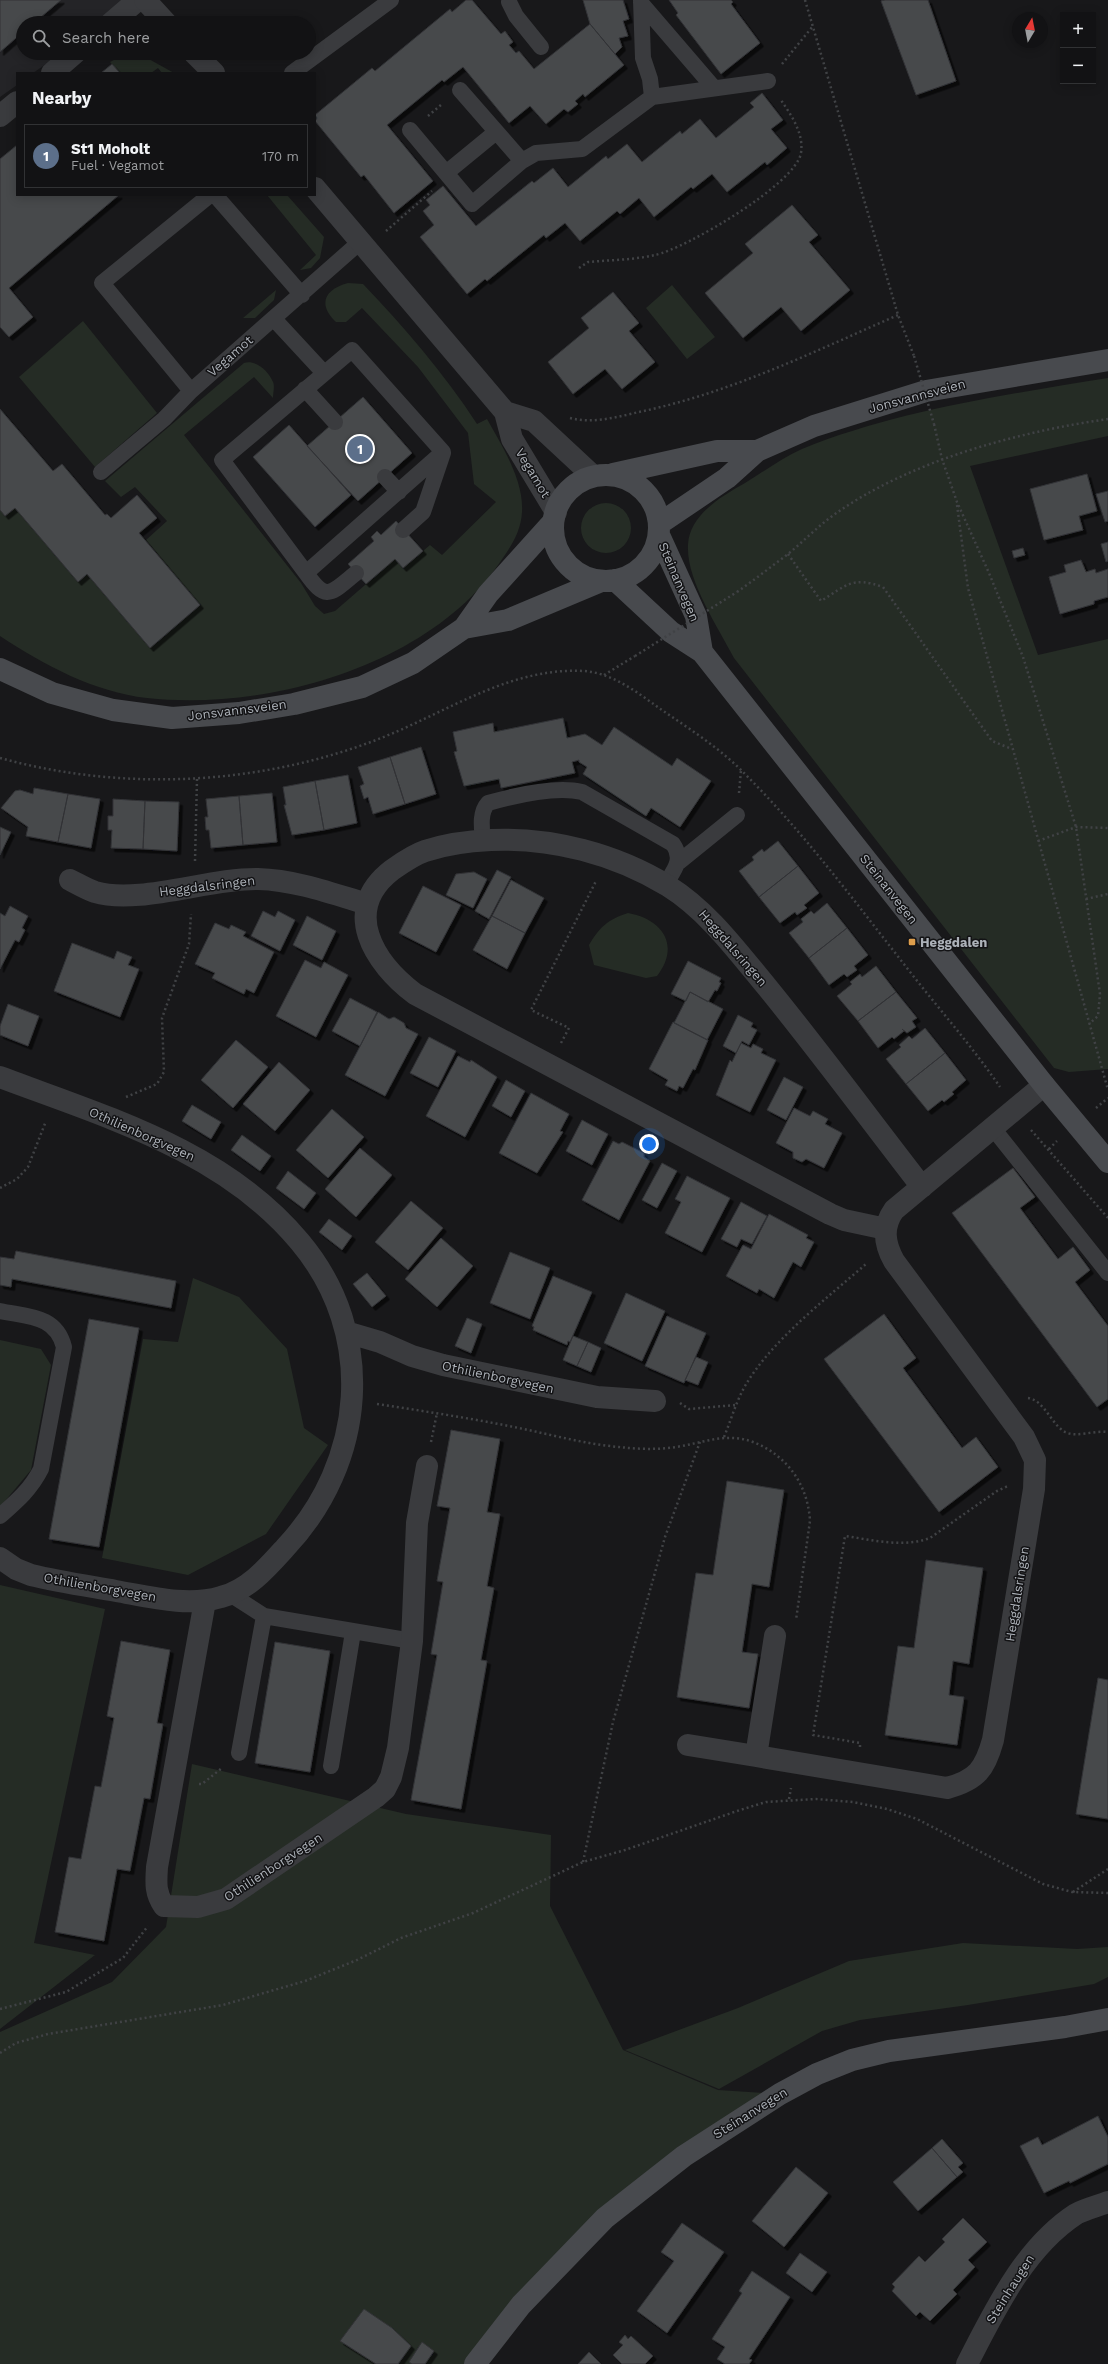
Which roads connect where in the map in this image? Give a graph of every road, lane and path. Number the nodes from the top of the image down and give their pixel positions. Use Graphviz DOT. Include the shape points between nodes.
graph roads {
  1 [pos="138,0"];
  2 [pos="145,0"];
  3 [pos="391,0"];
  4 [pos="805,0"];
  5 [pos="511,1"];
  6 [pos="641,1"];
  7 [pos="119,16"];
  8 [pos="160,16"];
  9 [pos="813,26"];
  10 [pos="541,47"];
  11 [pos="316,55"];
  12 [pos="67,60"];
  13 [pos="201,60"];
  14 [pos="310,60"];
  15 [pos="53,72"];
  16 [pos="213,72"];
  17 [pos="293,72"];
  18 [pos="768,81"];
  19 [pos="714,88"];
  20 [pos="460,90"];
  21 [pos="652,98"];
  22 [pos="16,103"];
  23 [pos="0,116"];
  24 [pos="410,130"];
  25 [pos="496,132"];
  26 [pos="522,161"];
  27 [pos="450,177"];
  28 [pos="316,189"];
  29 [pos="209,196"];
  30 [pos="216,196"];
  31 [pos="382,234"];
  32 [pos="360,242"];
  33 [pos="579,268"];
  34 [pos="302,295"];
  35 [pos="898,315"];
  36 [pos="274,318"];
  37 [pos="1108,360"];
  38 [pos="324,373"];
  39 [pos="306,389"];
  40 [pos="191,391"];
  41 [pos="504,412"];
  42 [pos="564,416"];
  43 [pos="1108,419"];
  44 [pos="335,422"];
  45 [pos="756,451"];
  46 [pos="443,452"];
  47 [pos="942,459"];
  48 [pos="101,472"];
  49 [pos="603,475"];
  50 [pos="385,477"];
  51 [pos="399,492"];
  52 [pos="957,502"];
  53 [pos="554,517"];
  54 [pos="403,530"];
  55 [pos="659,530"];
  56 [pos="788,554"];
  57 [pos="306,573"];
  58 [pos="356,573"];
  59 [pos="608,581"];
  60 [pos="464,628"];
  61 [pos="702,652"];
  62 [pos="0,670"];
  63 [pos="604,675"];
  64 [pos="1012,749"];
  65 [pos="0,758"];
  66 [pos="197,779"];
  67 [pos="737,816"];
  68 [pos="1076,827"];
  69 [pos="1108,828"];
  70 [pos="482,841"];
  71 [pos="1038,841"];
  72 [pos="607,859"];
  73 [pos="679,862"];
  74 [pos="70,880"];
  75 [pos="665,885"];
  76 [pos="194,886"];
  77 [pos="1108,894"];
  78 [pos="1086,900"];
  79 [pos="367,904"];
  80 [pos="1089,1024"];
  81 [pos="550,1066"];
  82 [pos="0,1077"];
  83 [pos="1044,1085"];
  84 [pos="1108,1090"];
  85 [pos="1108,1098"];
  86 [pos="1014,1108"];
  87 [pos="1089,1112"];
  88 [pos="48,1116"];
  89 [pos="110,1117"];
  90 [pos="992,1127"];
  91 [pos="1108,1162"];
  92 [pos="922,1186"];
  93 [pos="0,1188"];
  94 [pos="1108,1218"];
  95 [pos="886,1238"];
  96 [pos="1108,1273"];
  97 [pos="0,1311"];
  98 [pos="346,1332"];
  99 [pos="353,1400"];
  100 [pos="654,1401"];
  101 [pos="736,1405"];
  102 [pos="1006,1412"];
  103 [pos="1108,1432"];
  104 [pos="724,1437"];
  105 [pos="700,1442"];
  106 [pos="426,1466"];
  107 [pos="1034,1489"];
  108 [pos="0,1516"];
  109 [pos="0,1558"];
  110 [pos="230,1594"];
  111 [pos="205,1601"];
  112 [pos="264,1616"];
  113 [pos="352,1632"];
  114 [pos="775,1636"];
  115 [pos="412,1641"];
  116 [pos="688,1745"];
  117 [pos="239,1753"];
  118 [pos="756,1756"];
  119 [pos="331,1766"];
  120 [pos="855,1773"];
  121 [pos="583,1862"];
  122 [pos="1108,1869"];
  123 [pos="1072,1892"];
  124 [pos="1108,1893"];
  125 [pos="164,1906"];
  126 [pos="0,2009"];
  127 [pos="1108,2019"];
  128 [pos="0,2053"];
  129 [pos="1108,2202"];
  130 [pos="475,2364"];
  131 [pos="967,2364"];
  1 -- 7 [label="street"];
  2 -- 8 [label="street"];
  3 -- 11 [label="lane"];
  4 -- 9 [label="path"];
  5 -- 10 [label="lane" via="516,16"];
  6 -- 19 [label="lane"];
  6 -- 21 [label="lane" via="643,58 650,78"];
  9 -- 18 [label="path"];
  9 -- 35 [label="path"];
  12 -- 15 [label="street"];
  13 -- 16 [label="street"];
  14 -- 17 [label="lane"];
  18 -- 19 [label="lane"];
  18 -- 33 [label="path" via="793,119 800,135 801,153 792,170 741,211 674,248 656,255 588,262"];
  19 -- 21 [label="lane"];
  20 -- 24 [label="path"];
  20 -- 25 [label="lane"];
  21 -- 26 [label="lane" via="582,149 536,153"];
  22 -- 23 [label="street"];
  24 -- 27 [label="lane"];
  25 -- 26 [label="lane"];
  25 -- 27 [label="lane"];
  26 -- 27 [label="lane" via="472,204"];
  27 -- 31 [label="path"];
  28 -- 32 [label="street, Vegamot"];
  29 -- 40 [label="lane" via="102,283"];
  30 -- 34 [label="lane"];
  32 -- 34 [label="lane, Vegamot"];
  32 -- 41 [label="street, Vegamot"];
  34 -- 36 [label="lane, Vegamot"];
  35 -- 42 [label="path" via="740,384 688,401 605,420 578,420"];
  35 -- 47 [label="path, bridge" via="914,356"];
  36 -- 38 [label="lane"];
  36 -- 40 [label="lane, Vegamot"];
  37 -- 45 [label="main road, Jonsvannsveien" via="926,390 814,426"];
  38 -- 39 [label="lane"];
  38 -- 46 [label="lane" via="352,350"];
  39 -- 44 [label="lane"];
  39 -- 57 [label="lane" via="222,460"];
  40 -- 48 [label="lane, Vegamot" via="164,419"];
  41 -- 49 [label="street" via="534,421"];
  41 -- 53 [label="street, Vegamot" via="512,439"];
  43 -- 47 [label="path" via="1067,425"];
  45 -- 49 [label="main road, Jonsvannsveien" via="717,451"];
  45 -- 55 [label="main road, Jonsvannsveien" via="728,478"];
  46 -- 51 [label="lane"];
  46 -- 54 [label="lane" via="423,512"];
  47 -- 52 [label="path"];
  47 -- 56 [label="path" via="890,482 835,514"];
  49 -- 53 [label="main road" via="573,485 559,501"];
  49 -- 55 [label="main road" via="633,481 650,496 658,514"];
  50 -- 51 [label="lane"];
  51 -- 57 [label="lane"];
  52 -- 64 [label="path" via="968,588"];
  52 -- 68 [label="path" via="1023,657"];
  53 -- 59 [label="main road" via="553,540 564,561 578,574"];
  53 -- 60 [label="main road, Jonsvannsveien" via="488,594"];
  55 -- 59 [label="main road" via="653,554 641,569 621,579"];
  55 -- 61 [label="main road, Steinanvegen" via="696,616"];
  56 -- 63 [label="path, bridge" via="737,592"];
  56 -- 64 [label="path" via="821,601 852,582 867,581 883,587 992,740"];
  57 -- 58 [label="lane" via="317,589 324,592 334,591"];
  59 -- 60 [label="main road, Jonsvannsveien" via="508,620"];
  59 -- 61 [label="main road, Steinanvegen" via="671,632"];
  60 -- 62 [label="main road, Jonsvannsveien" via="413,663 362,687 294,704 239,713 172,718 114,710 52,693"];
  61 -- 83 [label="main road, Steinanvegen"];
  63 -- 66 [label="path" via="585,671 564,672 516,680 491,688 389,735 328,756 267,769"];
  63 -- 86 [label="path" via="629,687 685,726 744,773 813,847 995,1080"];
  64 -- 71 [label="path"];
  65 -- 66 [label="path" via="64,773 158,780"];
  66 -- 76 [label="path"];
  67 -- 73 [label="lane"];
  68 -- 69 [label="path"];
  68 -- 71 [label="path"];
  68 -- 78 [label="path"];
  70 -- 72 [label="street, Heggdalsringen" via="522,840 553,843"];
  70 -- 73 [label="lane" via="483,808 488,803 572,790 582,792 673,844 679,855"];
  70 -- 79 [label="street, Heggdalsringen" via="424,851 403,862 385,876"];
  71 -- 80 [label="path"];
  72 -- 75 [label="street, Heggdalsringen"];
  72 -- 81 [label="path" via="531,1010 568,1028"];
  73 -- 75 [label="lane"];
  74 -- 76 [label="street, Heggdalsringen" via="96,892 128,896"];
  75 -- 92 [label="street, Heggdalsringen" via="697,908 722,932 794,1020"];
  76 -- 79 [label="street, Heggdalsringen" via="257,879 313,887"];
  76 -- 89 [label="path" via="189,944 162,1018 164,1072 157,1084 123,1098"];
  77 -- 78 [label="path"];
  78 -- 80 [label="path" via="1100,994 1098,1016"];
  79 -- 81 [label="street" via="366,918 375,953 398,981 442,1010"];
  80 -- 84 [label="path"];
  81 -- 95 [label="street" via="830,1214"];
  82 -- 89 [label="street, Othilienborgvegen"];
  83 -- 86 [label="street"];
  83 -- 91 [label="main road, Steinanvegen"];
  85 -- 87 [label="path"];
  86 -- 90 [label="street"];
  86 -- 94 [label="path"];
  88 -- 93 [label="path" via="28,1167 17,1179"];
  89 -- 98 [label="street, Othilienborgvegen" via="200,1160 270,1211 314,1258 330,1288"];
  90 -- 92 [label="street"];
  90 -- 96 [label="lane"];
  92 -- 95 [label="street" via="889,1217"];
  95 -- 101 [label="path" via="770,1352 758,1366"];
  95 -- 102 [label="street, Heggdalsringen" via="894,1261"];
  97 -- 108 [label="lane" via="46,1321 55,1327 64,1347 41,1469 34,1483 21,1498"];
  98 -- 99 [label="street, Othilienborgvegen" via="353,1376"];
  98 -- 100 [label="street, Othilienborgvegen" via="443,1365 597,1397"];
  99 -- 105 [label="path" via="497,1423 616,1447 669,1448"];
  99 -- 110 [label="street, Othilienborgvegen" via="339,1462 315,1510 304,1527 278,1556 252,1581"];
  100 -- 101 [label="path" via="674,1400 689,1409"];
  101 -- 104 [label="path"];
  102 -- 103 [label="path" via="1027,1398 1036,1400 1065,1432"];
  102 -- 107 [label="street, Heggdalsringen" via="1032,1450 1035,1460"];
  104 -- 105 [label="path"];
  104 -- 114 [label="path" via="754,1443 782,1460 795,1474 809,1506 809,1536 795,1624"];
  105 -- 121 [label="path" via="660,1553 613,1722"];
  106 -- 115 [label="street, Othilienborgvegen" via="417,1523"];
  107 -- 120 [label="street, Heggdalsringen" via="993,1740 982,1770 962,1784 947,1788"];
  107 -- 120 [label="path" via="1007,1486 930,1538 917,1543 845,1536 813,1735 860,1743"];
  109 -- 111 [label="street, Othilienborgvegen" via="16,1570 56,1581 174,1600"];
  110 -- 111 [label="street, Othilienborgvegen"];
  110 -- 112 [label="lane"];
  111 -- 125 [label="street" via="158,1867 157,1896"];
  112 -- 113 [label="lane"];
  112 -- 117 [label="lane"];
  113 -- 115 [label="lane"];
  113 -- 119 [label="lane"];
  114 -- 118 [label="street"];
  115 -- 125 [label="street, Othilienborgvegen" via="396,1764 385,1788 363,1806 226,1899 198,1907"];
  116 -- 118 [label="street, Heggdalsringen"];
  118 -- 120 [label="street, Heggdalsringen"];
  121 -- 123 [label="path" via="746,1808 782,1800 816,1798 887,1809 917,1819 1043,1884"];
  121 -- 128 [label="path" via="473,1913 401,1938 357,1960 305,1981 223,2006 48,2034 16,2043"];
  122 -- 123 [label="path"];
  123 -- 124 [label="path"];
  125 -- 126 [label="path" via="122,1958 66,1992"];
  127 -- 130 [label="main road, Steinanvegen" via="888,2052 852,2060 824,2071 780,2094 684,2156 605,2218 521,2305"];
  129 -- 131 [label="street, Steinhaugen" via="1077,2214 1033,2251 990,2319"];
}
